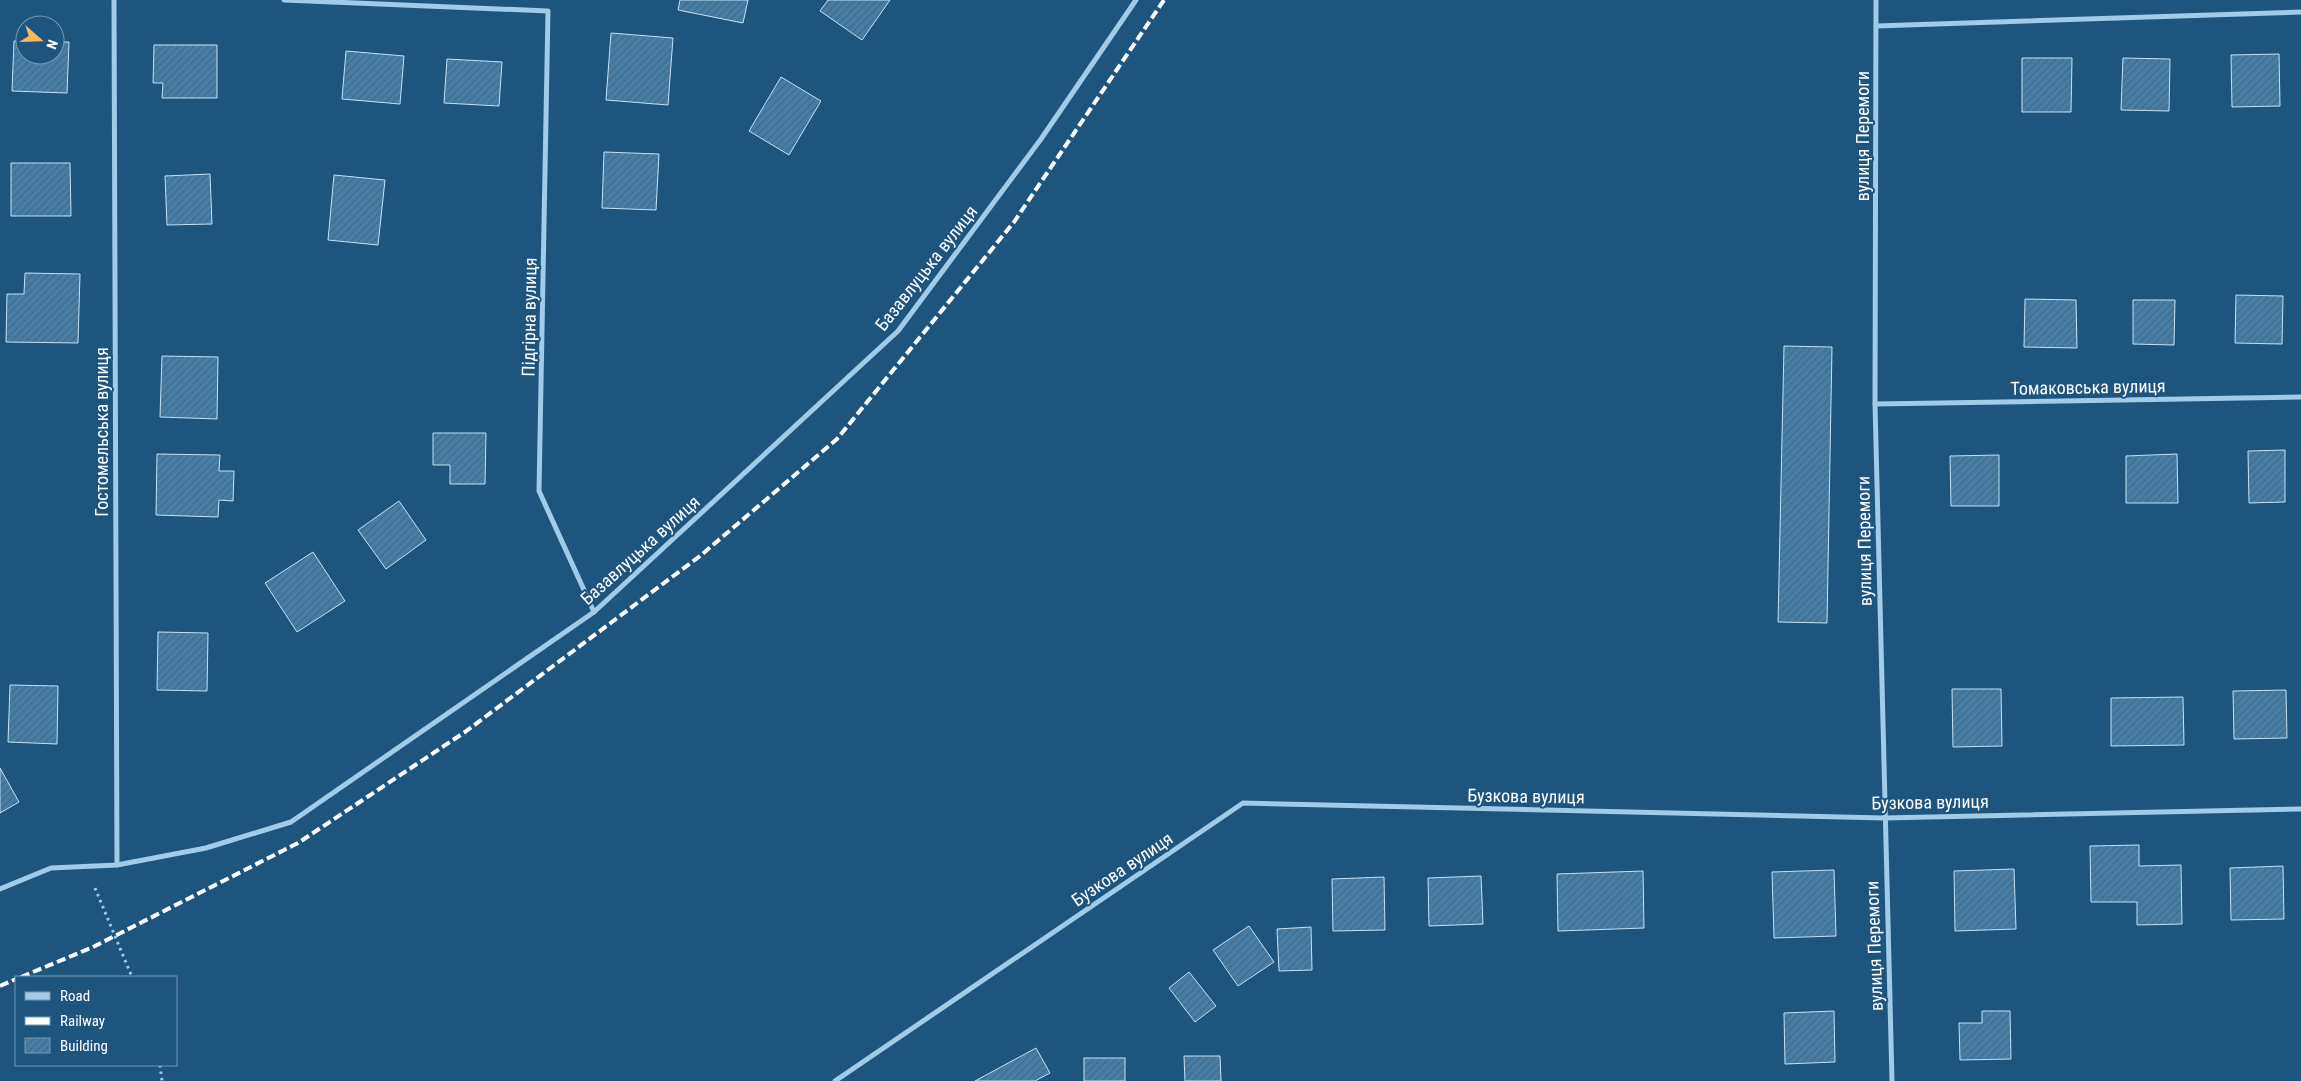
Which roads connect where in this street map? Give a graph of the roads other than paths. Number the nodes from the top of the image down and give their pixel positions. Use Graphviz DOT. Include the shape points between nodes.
graph roads {
  1 [pos="114,0"];
  2 [pos="284,0"];
  3 [pos="1136,0"];
  4 [pos="1876,0"];
  5 [pos="2301,12"];
  6 [pos="1876,26"];
  7 [pos="2301,397"];
  8 [pos="1875,404"];
  9 [pos="594,612"];
  10 [pos="2301,809"];
  11 [pos="1884,818"];
  12 [pos="117,865"];
  13 [pos="0,889"];
  14 [pos="835,1081"];
  15 [pos="1892,1081"];
  1 -- 12 [label="street, Гостомельська вулиця"];
  2 -- 9 [label="street, Підгірна вулиця" via="548,11 539,491"];
  3 -- 9 [label="street, Базавлуцька вулиця" via="1041,139 898,331"];
  4 -- 6 [label="street, вулиця Перемоги"];
  5 -- 6 [label="street"];
  6 -- 8 [label="street, вулиця Перемоги"];
  7 -- 8 [label="street, Томаковська вулиця"];
  8 -- 11 [label="street, вулиця Перемоги"];
  9 -- 12 [label="street, Базавлуцька вулиця" via="291,822 206,848"];
  10 -- 11 [label="street, Бузкова вулиця"];
  11 -- 14 [label="street, Бузкова вулиця" via="1243,804"];
  11 -- 15 [label="street, вулиця Перемоги"];
  12 -- 13 [label="street, Базавлуцька вулиця" via="51,868"];
}
